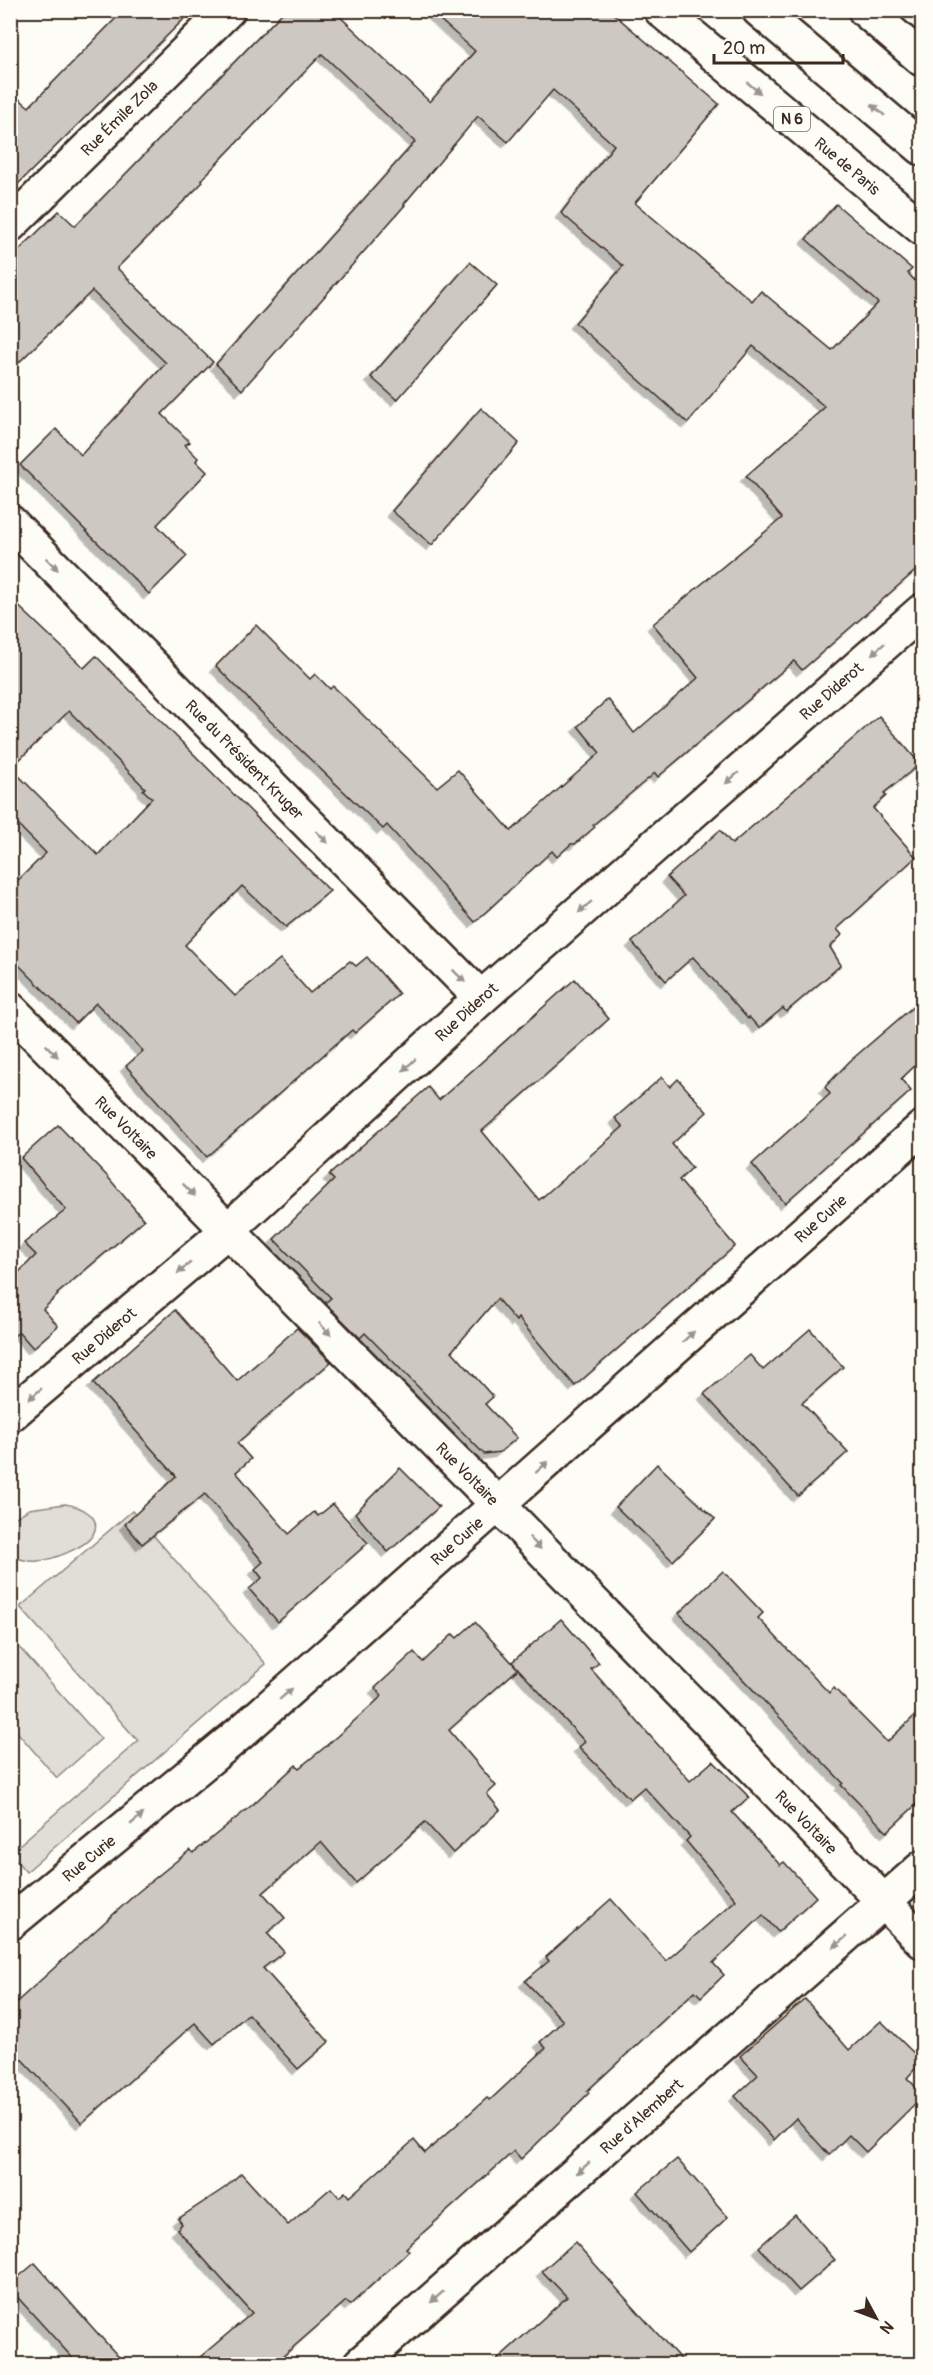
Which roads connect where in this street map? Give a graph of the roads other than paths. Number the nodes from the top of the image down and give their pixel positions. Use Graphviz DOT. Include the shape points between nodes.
graph roads {
  1 [pos="228,10"];
  2 [pos="661,10"];
  3 [pos="759,10"];
  4 [pos="865,10"];
  5 [pos="922,59"];
  6 [pos="922,148"];
  7 [pos="10,225"];
  8 [pos="922,228"];
  9 [pos="10,522"];
  10 [pos="922,611"];
  11 [pos="481,998"];
  12 [pos="10,1009"];
  13 [pos="922,1128"];
  14 [pos="228,1230"];
  15 [pos="10,1415"];
  16 [pos="498,1506"];
  17 [pos="922,1868"];
  18 [pos="884,1903"];
  19 [pos="10,1923"];
  20 [pos="922,1941"];
  21 [pos="360,2364"];
  1 -- 7 [label="street, Rue Émile Zola"];
  2 -- 8 [label="street, Rue de Paris / N 6, one-way"];
  6 -- 3 [label="street, one-way"];
  4 -- 5 [label="street"];
  9 -- 11 [label="street, Rue du Président Kruger, one-way"];
  10 -- 11 [label="street, Rue Diderot, one-way"];
  11 -- 14 [label="street, Rue Diderot, one-way"];
  12 -- 14 [label="street, Rue Voltaire, one-way"];
  16 -- 13 [label="street, Rue Curie, one-way"];
  14 -- 15 [label="street, Rue Diderot, one-way"];
  14 -- 16 [label="street, Rue Voltaire, one-way"];
  16 -- 18 [label="street, Rue Voltaire, one-way"];
  19 -- 16 [label="street, Rue Curie, one-way" via="240,1734"];
  17 -- 18 [label="street, Rue d'Alembert"];
  18 -- 20 [label="street, Rue Voltaire"];
  18 -- 21 [label="street, Rue d'Alembert, one-way"];
}
